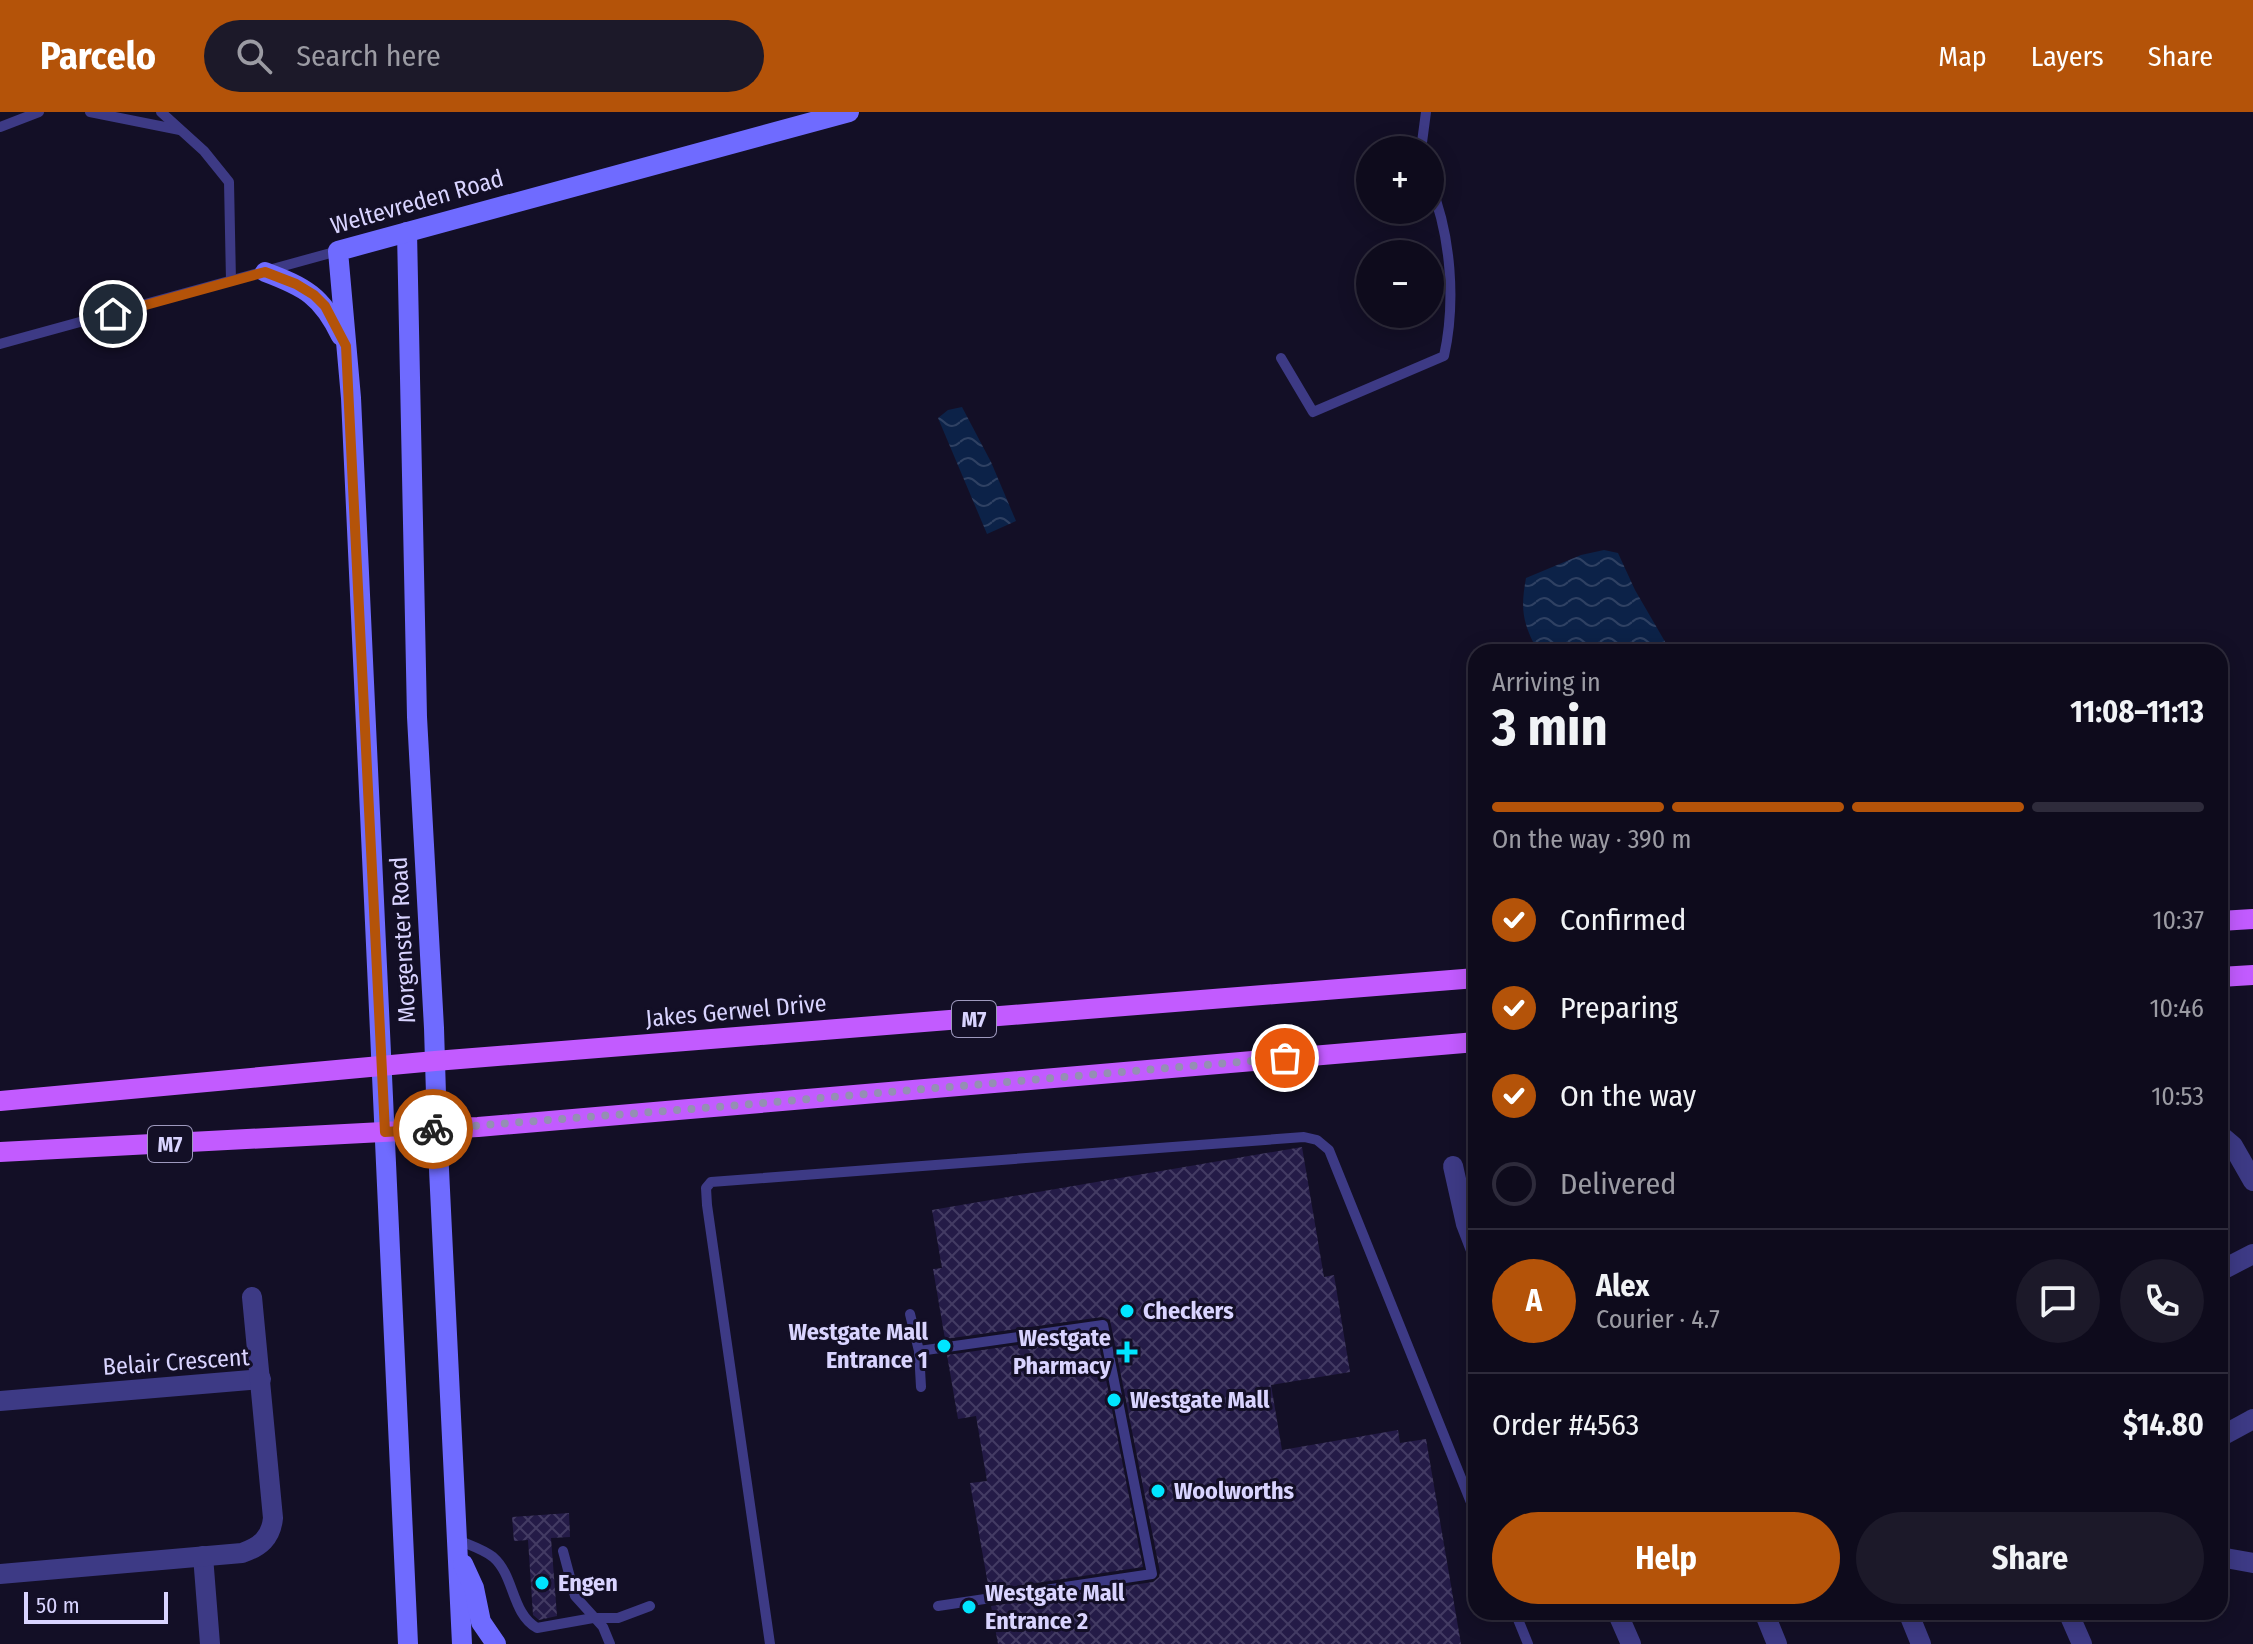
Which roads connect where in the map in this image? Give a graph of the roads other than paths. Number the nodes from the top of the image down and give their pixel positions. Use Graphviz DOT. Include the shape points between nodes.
graph roads {
  1 [pos="39,112"];
  2 [pos="90,112"];
  3 [pos="161,112"];
  4 [pos="849,112"];
  5 [pos="1426,112"];
  6 [pos="0,127"];
  7 [pos="182,131"];
  8 [pos="1423,136"];
  9 [pos="1444,223"];
  10 [pos="407,232"];
  11 [pos="338,251"];
  12 [pos="265,272"];
  13 [pos="231,281"];
  14 [pos="0,344"];
  15 [pos="346,346"];
  16 [pos="1281,358"];
  17 [pos="2253,919"];
  18 [pos="2228,921"];
  19 [pos="2253,975"];
  20 [pos="2228,977"];
  21 [pos="1468,979"];
  22 [pos="1468,1043"];
  23 [pos="435,1061"];
  24 [pos="382,1067"];
  25 [pos="0,1101"];
  26 [pos="437,1128"];
  27 [pos="385,1132"];
  28 [pos="2228,1142"];
  29 [pos="0,1152"];
  30 [pos="1453,1166"];
  31 [pos="2253,1181"];
  32 [pos="1468,1229"];
  33 [pos="2253,1254"];
  34 [pos="2228,1267"];
  35 [pos="252,1297"];
  36 [pos="910,1314"];
  37 [pos="919,1351"];
  38 [pos="261,1379"];
  39 [pos="921,1387"];
  40 [pos="0,1401"];
  41 [pos="2253,1419"];
  42 [pos="2228,1433"];
  43 [pos="1468,1495"];
  44 [pos="458,1546"];
  45 [pos="563,1551"];
  46 [pos="203,1556"];
  47 [pos="2228,1558"];
  48 [pos="2253,1563"];
  49 [pos="0,1574"];
  50 [pos="650,1606"];
  51 [pos="938,1606"];
  52 [pos="593,1618"];
  53 [pos="1518,1620"];
  54 [pos="1620,1620"];
  55 [pos="1767,1620"];
  56 [pos="1911,1620"];
  57 [pos="2072,1620"];
  58 [pos="210,1644"];
  59 [pos="408,1644"];
  60 [pos="462,1644"];
  61 [pos="496,1644"];
  62 [pos="610,1644"];
  63 [pos="768,1644"];
  64 [pos="1528,1644"];
  65 [pos="1631,1644"];
  66 [pos="1777,1644"];
  67 [pos="1921,1644"];
  68 [pos="2082,1644"];
  1 -- 6 [label="lane"];
  2 -- 7 [label="lane"];
  3 -- 7 [label="lane"];
  4 -- 10 [label="street, Weltevreden Road"];
  5 -- 8 [label="lane"];
  7 -- 13 [label="lane" via="229,182"];
  9 -- 16 [label="lane" via="1449,255 1444,356 1313,412"];
  10 -- 11 [label="street, Weltevreden Road"];
  10 -- 23 [label="street, Morgenster Road" via="417,717"];
  11 -- 12 [label="lane, Weltevreden Road"];
  11 -- 15 [label="street, Morgenster Road"];
  12 -- 13 [label="lane, Weltevreden Road"];
  12 -- 15 [label="street" via="314,295"];
  13 -- 14 [label="lane, Weltevreden Road"];
  15 -- 24 [label="street, Morgenster Road"];
  17 -- 18 [label="main road"];
  19 -- 20 [label="main road"];
  21 -- 23 [label="main road, Jakes Gerwel Drive / M7"];
  22 -- 26 [label="main road, M7"];
  23 -- 24 [label="main road, Jakes Gerwel Drive / M7"];
  23 -- 26 [label="street, Morgenster Road"];
  24 -- 25 [label="main road, Jakes Gerwel Drive / M7"];
  24 -- 27 [label="street, Morgenster Road"];
  26 -- 27 [label="main road, M7"];
  26 -- 44 [label="street, Morgenster Road"];
  27 -- 29 [label="main road, M7"];
  27 -- 59 [label="street, Morgenster Road"];
  28 -- 31 [label="street"];
  30 -- 32 [label="street"];
  33 -- 34 [label="street"];
  35 -- 38 [label="street"];
  36 -- 37 [label="lane"];
  37 -- 39 [label="lane"];
  37 -- 51 [label="lane" via="1103,1325 1152,1574"];
  38 -- 40 [label="street, Belair Crescent"];
  38 -- 46 [label="street, Belair Crescent" via="273,1525 267,1538 250,1550"];
  41 -- 42 [label="street"];
  43 -- 63 [label="lane" via="1329,1150 1317,1140 711,1182 707,1205"];
  44 -- 52 [label="lane" via="493,1557 524,1617 537,1628"];
  44 -- 60 [label="street, Morgenster Road"];
  44 -- 61 [label="street" via="481,1622"];
  45 -- 52 [label="lane" via="575,1596"];
  46 -- 49 [label="street, Belair Crescent"];
  46 -- 58 [label="street"];
  47 -- 48 [label="street"];
  50 -- 52 [label="lane" via="627,1616"];
  52 -- 62 [label="lane"];
  53 -- 64 [label="lane"];
  54 -- 65 [label="street"];
  55 -- 66 [label="street"];
  56 -- 67 [label="street"];
  57 -- 68 [label="street"];
}
